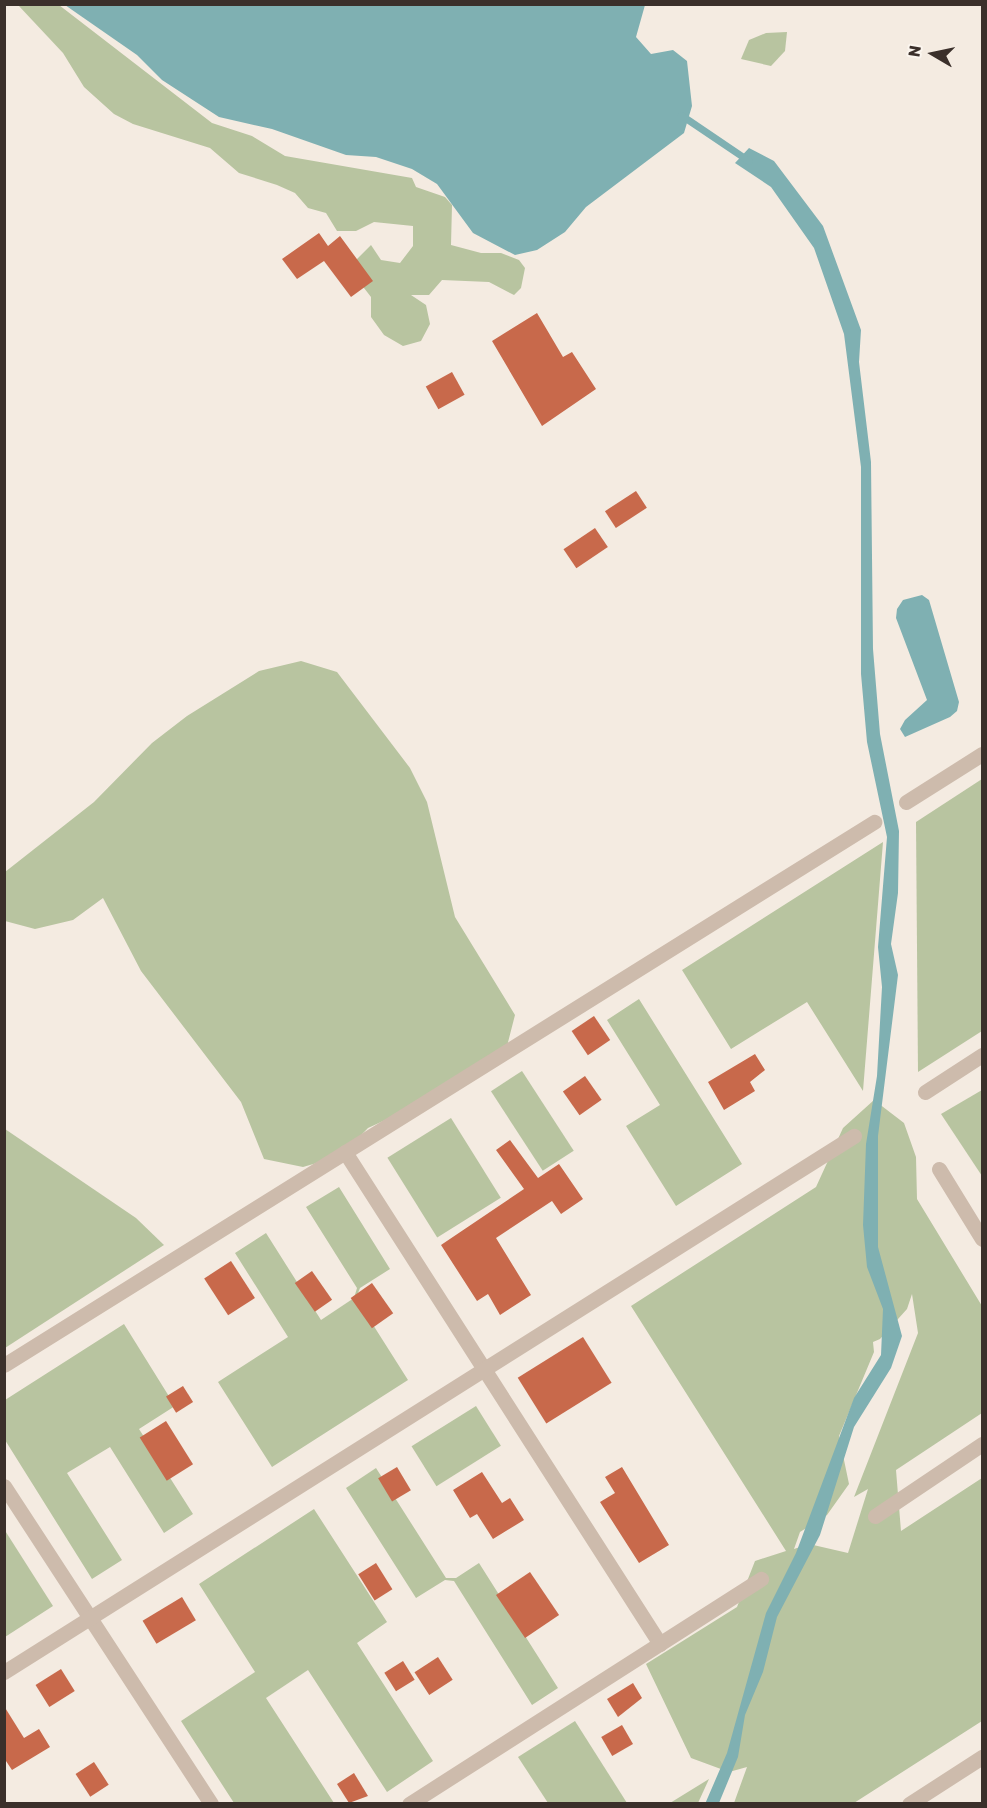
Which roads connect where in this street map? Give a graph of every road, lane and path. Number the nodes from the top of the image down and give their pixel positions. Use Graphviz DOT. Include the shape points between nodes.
graph roads {
  1 [pos="982,754"];
  2 [pos="906,802"];
  3 [pos="874,822"];
  4 [pos="982,1055"];
  5 [pos="925,1092"];
  6 [pos="854,1136"];
  7 [pos="345,1152"];
  8 [pos="939,1169"];
  9 [pos="982,1239"];
  10 [pos="4,1365"];
  11 [pos="484,1369"];
  12 [pos="982,1444"];
  13 [pos="4,1486"];
  14 [pos="875,1516"];
  15 [pos="761,1579"];
  16 [pos="90,1618"];
  17 [pos="660,1644"];
  18 [pos="4,1672"];
  19 [pos="982,1757"];
  20 [pos="211,1803"];
  21 [pos="409,1803"];
  22 [pos="909,1803"];
  1 -- 2 [label="street"];
  3 -- 7 [label="street"];
  4 -- 5 [label="street"];
  6 -- 11 [label="street"];
  7 -- 10 [label="street"];
  7 -- 11 [label="street"];
  8 -- 9 [label="street"];
  11 -- 16 [label="street"];
  11 -- 17 [label="street"];
  12 -- 14 [label="street"];
  13 -- 16 [label="street"];
  15 -- 17 [label="street"];
  16 -- 18 [label="street"];
  16 -- 20 [label="street"];
  17 -- 21 [label="street"];
  19 -- 22 [label="street"];
}
